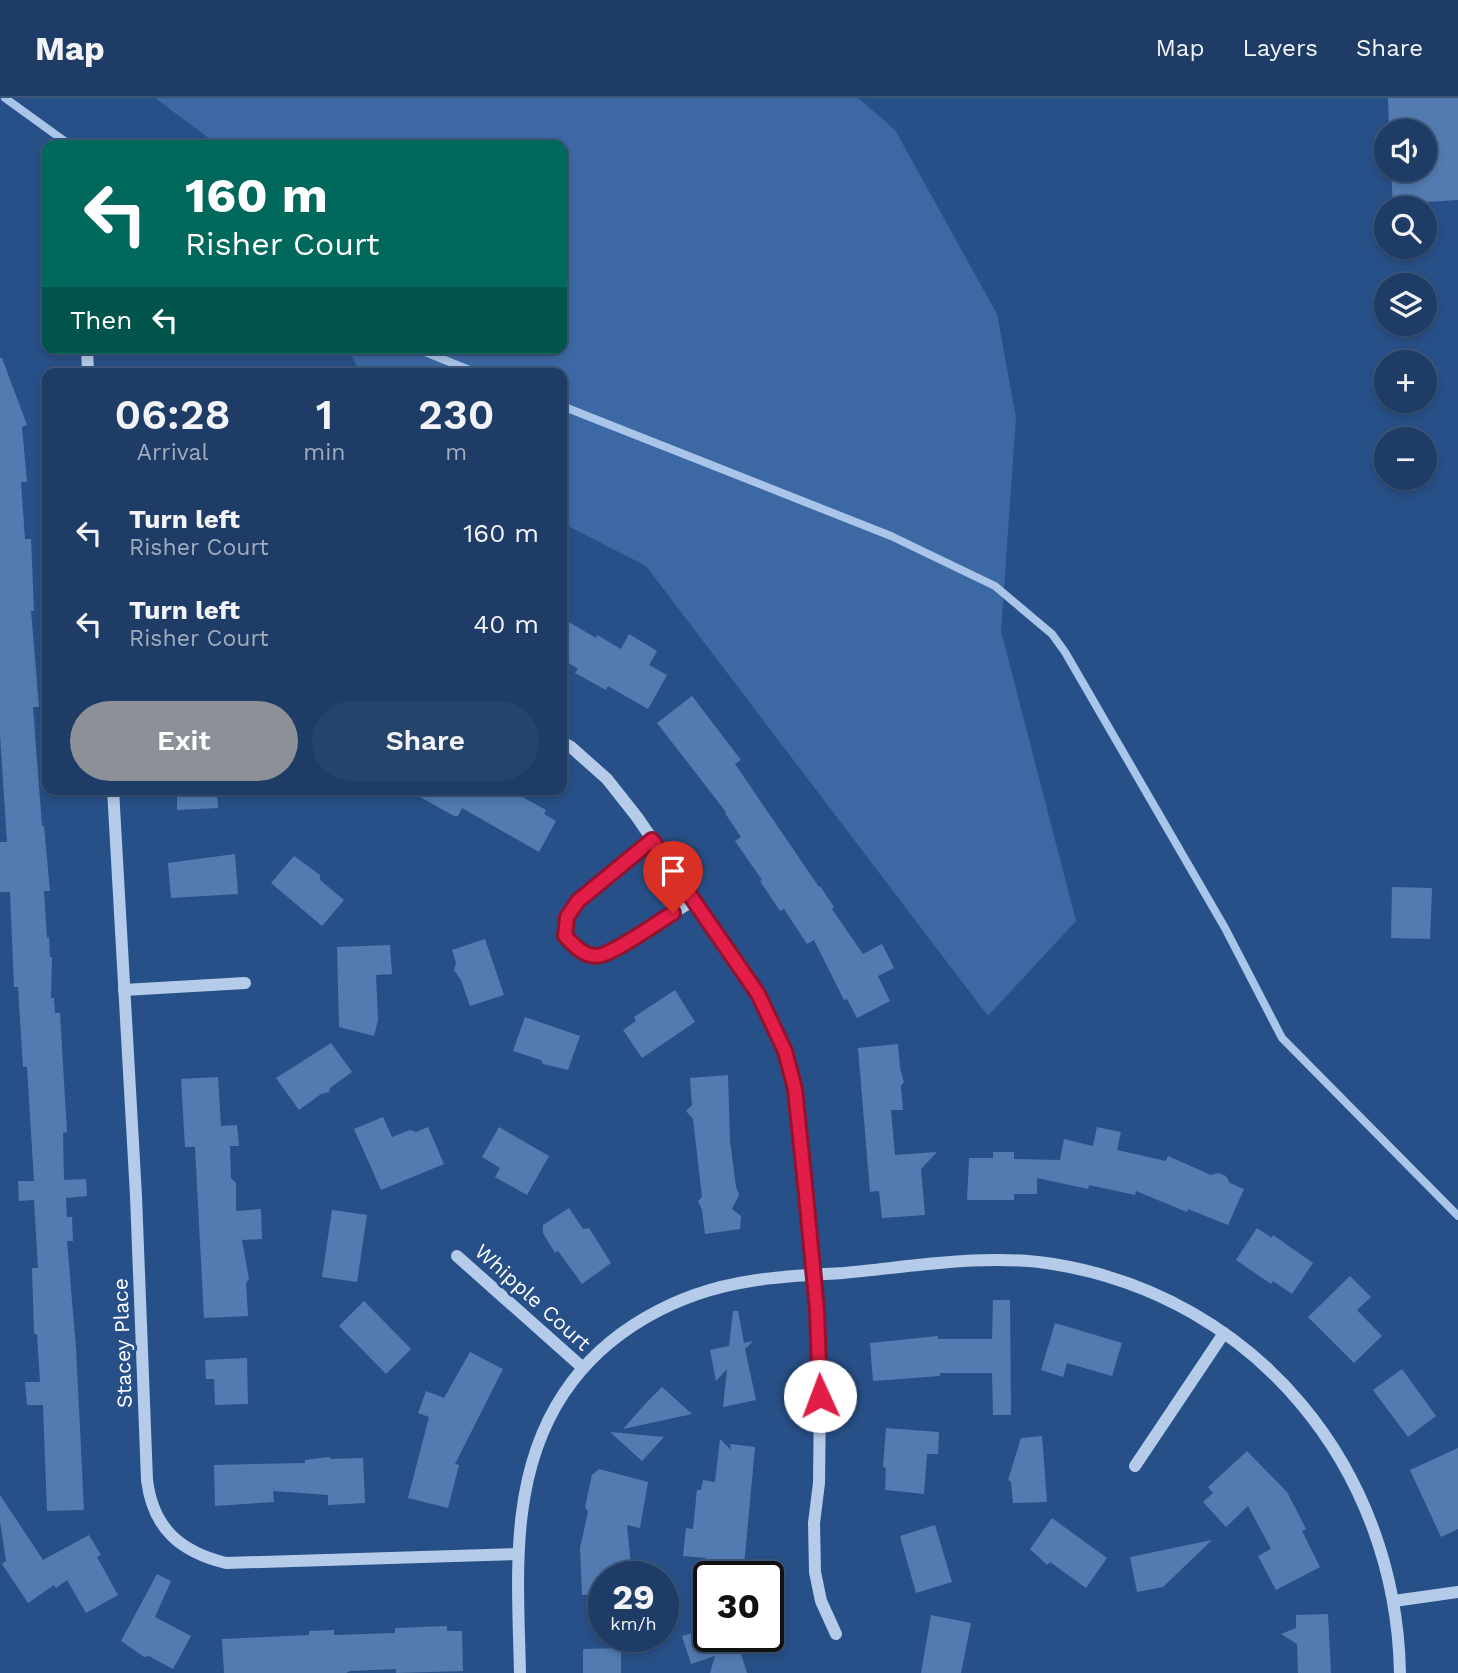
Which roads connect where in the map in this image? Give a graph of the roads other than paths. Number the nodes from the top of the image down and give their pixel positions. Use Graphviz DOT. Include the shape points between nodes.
graph roads {
  1 [pos="567,746"];
  2 [pos="113,795"];
  3 [pos="652,840"];
  4 [pos="694,900"];
  5 [pos="245,983"];
  6 [pos="124,990"];
  7 [pos="457,1256"];
  8 [pos="814,1275"];
  9 [pos="1224,1333"];
  10 [pos="583,1368"];
  11 [pos="1135,1466"];
  12 [pos="517,1554"];
  13 [pos="1458,1592"];
  14 [pos="1394,1601"];
  15 [pos="836,1634"];
  16 [pos="520,1673"];
  17 [pos="1400,1673"];
  1 -- 3 [label="street" via="607,779"];
  2 -- 6 [label="street, Stacey Place"];
  3 -- 4 [label="street"];
  3 -- 4 [label="street" via="578,901 567,917 565,936 578,950 597,956 609,953"];
  4 -- 8 [label="street" via="758,994 785,1051 795,1089"];
  5 -- 6 [label="street"];
  6 -- 12 [label="street, Stacey Place" via="146,1480 163,1525 187,1550 226,1563"];
  7 -- 10 [label="street, Whipple Court"];
  8 -- 9 [label="street" via="994,1260 1049,1263 1138,1286"];
  8 -- 10 [label="street" via="751,1281 664,1307 608,1343"];
  8 -- 15 [label="street" via="820,1396 815,1572 821,1601"];
  9 -- 11 [label="street"];
  9 -- 14 [label="street" via="1293,1394 1330,1441 1371,1518"];
  10 -- 12 [label="street" via="544,1429 522,1504"];
  12 -- 16 [label="street"];
  13 -- 14 [label="street"];
  14 -- 17 [label="street"];
}
